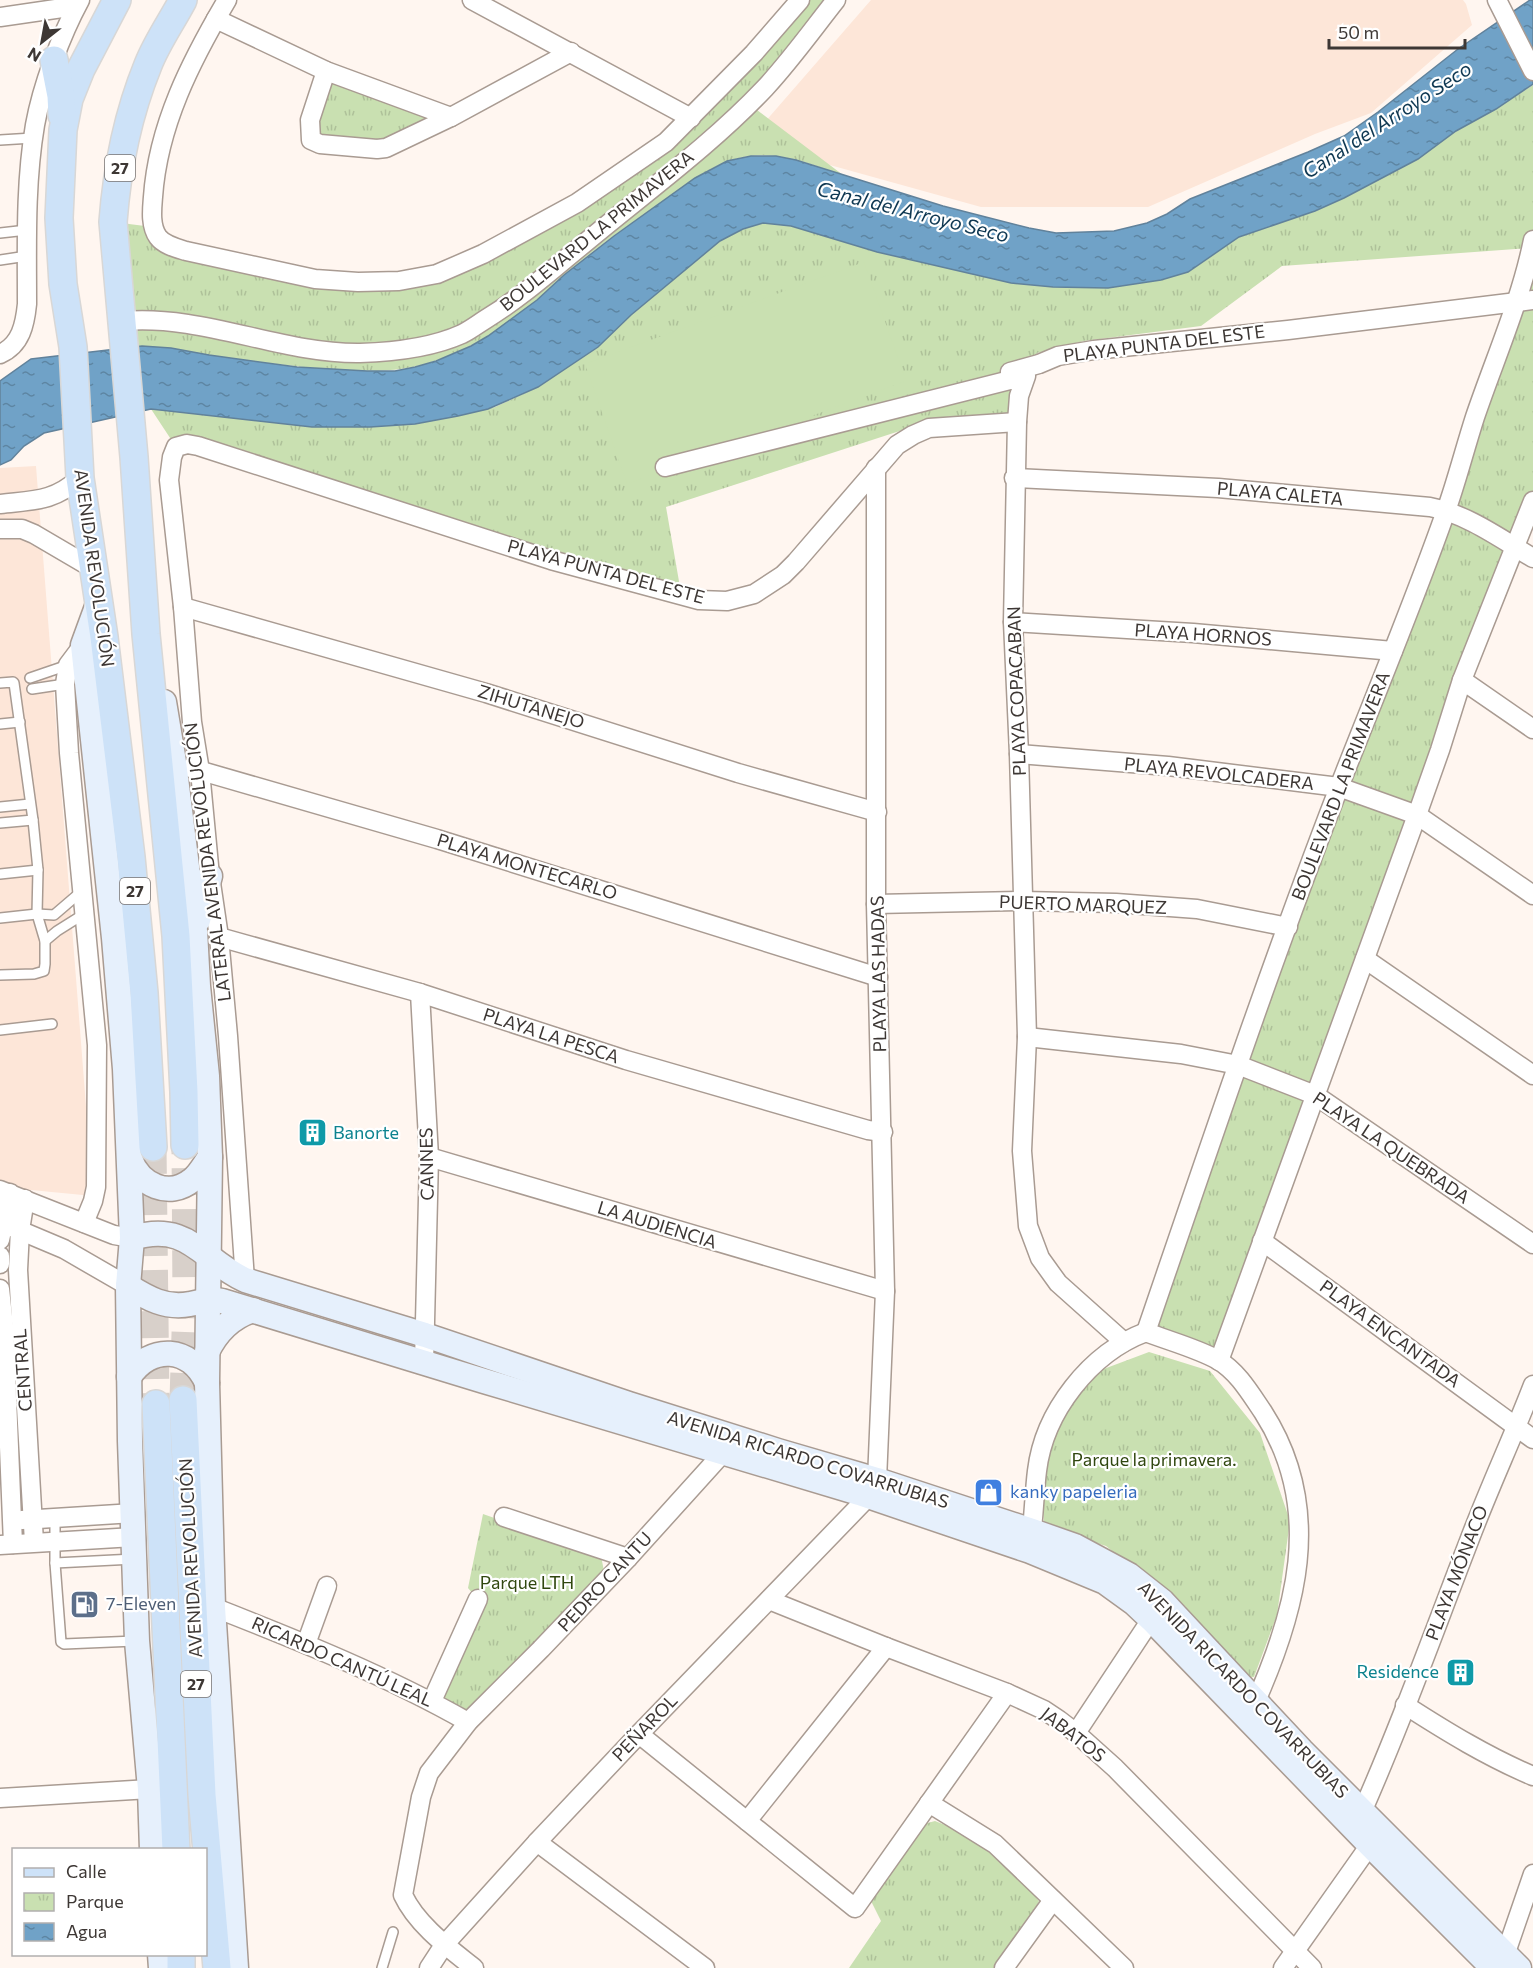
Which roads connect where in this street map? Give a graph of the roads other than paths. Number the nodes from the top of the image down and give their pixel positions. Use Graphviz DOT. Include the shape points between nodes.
graph roads {
  1 [pos="117,0"];
  2 [pos="183,0"];
  3 [pos="227,0"];
  4 [pos="472,0"];
  5 [pos="800,0"];
  6 [pos="833,1"];
  7 [pos="78,3"];
  8 [pos="1498,4"];
  9 [pos="0,17"];
  10 [pos="216,19"];
  11 [pos="571,52"];
  12 [pos="54,60"];
  13 [pos="326,71"];
  14 [pos="1533,71"];
  15 [pos="451,117"];
  16 [pos="691,118"];
  17 [pos="63,130"];
  18 [pos="33,138"];
  19 [pos="0,140"];
  20 [pos="27,230"];
  21 [pos="0,233"];
  22 [pos="1533,240"];
  23 [pos="27,256"];
  24 [pos="0,260"];
  25 [pos="1524,301"];
  26 [pos="123,321"];
  27 [pos="0,354"];
  28 [pos="1017,422"];
  29 [pos="176,447"];
  30 [pos="665,467"];
  31 [pos="80,468"];
  32 [pos="876,468"];
  33 [pos="1014,478"];
  34 [pos="1533,501"];
  35 [pos="0,504"];
  36 [pos="1446,510"];
  37 [pos="0,529"];
  38 [pos="1514,546"];
  39 [pos="1533,558"];
  40 [pos="92,568"];
  41 [pos="98,604"];
  42 [pos="183,607"];
  43 [pos="1013,622"];
  44 [pos="83,645"];
  45 [pos="148,651"];
  46 [pos="1393,651"];
  47 [pos="68,665"];
  48 [pos="30,678"];
  49 [pos="1462,680"];
  50 [pos="0,683"];
  51 [pos="65,684"];
  52 [pos="32,689"];
  53 [pos="20,722"];
  54 [pos="0,724"];
  55 [pos="1533,729"];
  56 [pos="1019,754"];
  57 [pos="174,762"];
  58 [pos="200,771"];
  59 [pos="1339,787"];
  60 [pos="30,804"];
  61 [pos="0,807"];
  62 [pos="877,812"];
  63 [pos="1417,815"];
  64 [pos="33,820"];
  65 [pos="0,824"];
  66 [pos="38,870"];
  67 [pos="0,874"];
  68 [pos="210,876"];
  69 [pos="82,891"];
  70 [pos="1533,895"];
  71 [pos="1023,901"];
  72 [pos="876,904"];
  73 [pos="37,914"];
  74 [pos="84,914"];
  75 [pos="0,918"];
  76 [pos="1288,927"];
  77 [pos="195,932"];
  78 [pos="219,938"];
  79 [pos="45,941"];
  80 [pos="1365,959"];
  81 [pos="0,975"];
  82 [pos="878,977"];
  83 [pos="420,993"];
  84 [pos="52,1024"];
  85 [pos="0,1030"];
  86 [pos="1027,1037"];
  87 [pos="1238,1065"];
  88 [pos="1533,1075"];
  89 [pos="1315,1095"];
  90 [pos="883,1132"];
  91 [pos="185,1145"];
  92 [pos="141,1153"];
  93 [pos="210,1157"];
  94 [pos="429,1157"];
  95 [pos="12,1194"];
  96 [pos="84,1223"];
  97 [pos="6,1229"];
  98 [pos="132,1238"];
  99 [pos="1262,1241"];
  100 [pos="1533,1245"];
  101 [pos="0,1256"];
  102 [pos="209,1258"];
  103 [pos="0,1264"];
  104 [pos="245,1280"];
  105 [pos="128,1286"];
  106 [pos="0,1289"];
  107 [pos="885,1291"];
  108 [pos="207,1299"];
  109 [pos="253,1310"];
  110 [pos="1146,1332"];
  111 [pos="425,1335"];
  112 [pos="1124,1342"];
  113 [pos="207,1352"];
  114 [pos="1219,1361"];
  115 [pos="424,1363"];
  116 [pos="129,1377"];
  117 [pos="207,1383"];
  118 [pos="1533,1385"];
  119 [pos="183,1400"];
  120 [pos="156,1404"];
  121 [pos="1518,1426"];
  122 [pos="1533,1439"];
  123 [pos="730,1445"];
  124 [pos="873,1488"];
  125 [pos="134,1513"];
  126 [pos="504,1517"];
  127 [pos="55,1519"];
  128 [pos="6,1520"];
  129 [pos="32,1520"];
  130 [pos="54,1541"];
  131 [pos="1031,1541"];
  132 [pos="34,1542"];
  133 [pos="7,1544"];
  134 [pos="135,1548"];
  135 [pos="628,1558"];
  136 [pos="55,1563"];
  137 [pos="327,1586"];
  138 [pos="478,1599"];
  139 [pos="769,1600"];
  140 [pos="213,1607"];
  141 [pos="1157,1610"];
  142 [pos="137,1641"];
  143 [pos="306,1644"];
  144 [pos="886,1647"];
  145 [pos="1007,1693"];
  146 [pos="432,1701"];
  147 [pos="1405,1705"];
  148 [pos="1252,1710"];
  149 [pos="468,1722"];
  150 [pos="1076,1733"];
  151 [pos="639,1734"];
  152 [pos="1533,1776"];
  153 [pos="150,1789"];
  154 [pos="0,1798"];
  155 [pos="929,1803"];
  156 [pos="747,1821"];
  157 [pos="1367,1828"];
  158 [pos="537,1842"];
  159 [pos="152,1848"];
  160 [pos="176,1848"];
  161 [pos="207,1848"];
  162 [pos="207,1853"];
  163 [pos="1533,1874"];
  164 [pos="1053,1900"];
  165 [pos="393,1932"];
  166 [pos="444,1945"];
  167 [pos="1296,1950"];
  168 [pos="1504,1965"];
  169 [pos="217,1968"];
  170 [pos="236,1968"];
  171 [pos="382,1968"];
  172 [pos="429,1968"];
  173 [pos="474,1968"];
  174 [pos="705,1968"];
  175 [pos="1004,1968"];
  176 [pos="1124,1968"];
  177 [pos="1282,1968"];
  178 [pos="1312,1968"];
  1 -- 17 [label="main road, AVENIDA REVOLUCIÓN / 27" via="81,69 69,99"];
  2 -- 26 [label="main road, 27" via="148,63 115,194 113,222"];
  3 -- 10 [label="street, BOULEVARD LA PRIMAVERA"];
  4 -- 11 [label="street"];
  5 -- 16 [label="street, BOULEVARD LA PRIMAVERA"];
  6 -- 26 [label="street, BOULEVARD LA PRIMAVERA" via="765,88 717,135 516,300 462,334 418,348 360,353 307,348 172,321"];
  7 -- 9 [label="street"];
  7 -- 12 [label="street"];
  8 -- 14 [label="street"];
  10 -- 13 [label="street"];
  10 -- 16 [label="street, BOULEVARD LA PRIMAVERA" via="182,84 162,143 154,184 153,227 158,238 168,245 273,271 358,282 399,281 437,274 577,203 666,142"];
  11 -- 15 [label="street"];
  11 -- 16 [label="street"];
  12 -- 17 [label="main road"];
  12 -- 18 [label="street" via="39,104"];
  13 -- 15 [label="street"];
  13 -- 15 [label="street" via="310,120 311,140 320,144 386,148"];
  17 -- 31 [label="main road, AVENIDA REVOLUCIÓN / 27" via="59,218 63,284 73,348"];
  18 -- 19 [label="lane"];
  18 -- 20 [label="street"];
  20 -- 21 [label="lane"];
  20 -- 23 [label="street"];
  22 -- 25 [label="street, BOULEVARD LA PRIMAVERA"];
  23 -- 24 [label="lane"];
  23 -- 27 [label="street" via="27,304 22,332"];
  25 -- 30 [label="street, PLAYA PUNTA DEL ESTE" via="1058,356"];
  25 -- 36 [label="street, BOULEVARD LA PRIMAVERA" via="1475,418"];
  26 -- 45 [label="main road, 27"];
  28 -- 30 [label="street, PLAYA COPACABAN" via="1019,396 1026,376"];
  28 -- 32 [label="street, PLAYA PUNTA DEL ESTE" via="929,428 897,445"];
  28 -- 33 [label="street, PLAYA COPACABAN"];
  29 -- 32 [label="street, PLAYA PUNTA DEL ESTE" via="198,446 551,560 699,600 727,601 754,594 783,575"];
  29 -- 42 [label="street, LATERAL AVENIDA REVOLUCIÓN" via="169,480"];
  31 -- 35 [label="street" via="66,490 54,496"];
  31 -- 40 [label="main road, AVENIDA REVOLUCIÓN / 27"];
  32 -- 62 [label="street, PLAYA LAS HADAS"];
  33 -- 36 [label="street, PLAYA CALETA" via="1218,488"];
  33 -- 43 [label="street, PLAYA COPACABAN"];
  34 -- 38 [label="street"];
  36 -- 38 [label="street, PLAYA CALETA"];
  36 -- 46 [label="street, BOULEVARD LA PRIMAVERA"];
  37 -- 40 [label="street" via="22,529 34,534"];
  38 -- 39 [label="street, PLAYA CALETA"];
  38 -- 49 [label="street"];
  40 -- 41 [label="main road, AVENIDA REVOLUCIÓN / 27"];
  41 -- 44 [label="street"];
  41 -- 92 [label="main road, AVENIDA REVOLUCIÓN / 27" via="131,857 144,993"];
  42 -- 58 [label="street, LATERAL AVENIDA REVOLUCIÓN" via="191,714"];
  42 -- 62 [label="street, ZIHUTANEJO" via="486,693 738,773"];
  43 -- 46 [label="street, PLAYA HORNOS"];
  43 -- 56 [label="street, PLAYA COPACABAN"];
  44 -- 47 [label="street"];
  44 -- 92 [label="street"];
  45 -- 57 [label="street" via="162,688"];
  45 -- 91 [label="main road, 27" via="176,936"];
  46 -- 59 [label="street, BOULEVARD LA PRIMAVERA"];
  47 -- 48 [label="lane"];
  47 -- 51 [label="street"];
  49 -- 55 [label="street"];
  49 -- 63 [label="street"];
  50 -- 53 [label="lane" via="14,682"];
  51 -- 52 [label="lane"];
  51 -- 69 [label="street"];
  53 -- 54 [label="lane"];
  53 -- 60 [label="lane"];
  56 -- 59 [label="street, PLAYA REVOLCADERA" via="1168,766"];
  56 -- 71 [label="street, PLAYA COPACABAN"];
  57 -- 58 [label="street, PLAYA MONTECARLO"];
  57 -- 77 [label="street"];
  58 -- 68 [label="street, LATERAL AVENIDA REVOLUCIÓN"];
  58 -- 82 [label="street, PLAYA MONTECARLO" via="437,838"];
  59 -- 63 [label="street, PLAYA REVOLCADERA"];
  59 -- 76 [label="street, BOULEVARD LA PRIMAVERA"];
  60 -- 61 [label="lane"];
  60 -- 64 [label="lane"];
  62 -- 72 [label="street, PLAYA LAS HADAS"];
  63 -- 70 [label="street, PLAYA REVOLCADERA"];
  63 -- 80 [label="street"];
  64 -- 65 [label="lane"];
  64 -- 66 [label="lane"];
  66 -- 67 [label="lane"];
  66 -- 73 [label="lane"];
  68 -- 77 [label="street"];
  68 -- 78 [label="street, LATERAL AVENIDA REVOLUCIÓN"];
  69 -- 73 [label="lane" via="54,915"];
  69 -- 74 [label="street"];
  71 -- 72 [label="street, PUERTO MARQUEZ"];
  71 -- 76 [label="street, PUERTO MARQUEZ" via="1197,909"];
  71 -- 86 [label="street, PLAYA COPACABAN"];
  72 -- 82 [label="street, PLAYA LAS HADAS"];
  73 -- 75 [label="lane"];
  73 -- 79 [label="lane"];
  74 -- 79 [label="lane"];
  74 -- 96 [label="street" via="97,1045 98,1146 96,1186"];
  76 -- 87 [label="street, BOULEVARD LA PRIMAVERA"];
  77 -- 93 [label="street"];
  78 -- 83 [label="street, PLAYA LA PESCA"];
  78 -- 104 [label="street, LATERAL AVENIDA REVOLUCIÓN"];
  79 -- 81 [label="lane" via="44,971"];
  80 -- 88 [label="street"];
  80 -- 89 [label="street"];
  82 -- 90 [label="street, PLAYA LAS HADAS"];
  83 -- 90 [label="street, PLAYA LA PESCA" via="626,1060"];
  83 -- 94 [label="street, CANNES"];
  84 -- 85 [label="lane"];
  86 -- 87 [label="street, PLAYA LA QUEBRADA" via="1181,1054"];
  86 -- 112 [label="street, PLAYA COPACABAN" via="1022,1151 1028,1226 1040,1258 1058,1283"];
  87 -- 89 [label="street, PLAYA LA QUEBRADA"];
  87 -- 110 [label="street, BOULEVARD LA PRIMAVERA"];
  89 -- 99 [label="street"];
  89 -- 100 [label="street, PLAYA LA QUEBRADA"];
  90 -- 107 [label="street, PLAYA LAS HADAS"];
  92 -- 93 [label="street" via="139,1176 160,1188 174,1189 192,1181"];
  92 -- 98 [label="street"];
  93 -- 102 [label="street"];
  94 -- 107 [label="street, LA AUDIENCIA"];
  94 -- 111 [label="street, CANNES"];
  95 -- 96 [label="street, AVENIDA RICARDO COVARRUBIAS"];
  95 -- 97 [label="street, CENTRAL"];
  96 -- 98 [label="street, AVENIDA RICARDO COVARRUBIAS"];
  97 -- 105 [label="street, AVENIDA RICARDO COVARRUBIAS" via="64,1249"];
  97 -- 129 [label="street, CENTRAL" via="18,1293"];
  98 -- 102 [label="street, AVENIDA RICARDO COVARRUBIAS" via="170,1234 192,1243"];
  98 -- 105 [label="street"];
  99 -- 114 [label="street"];
  99 -- 121 [label="street, PLAYA ENCANTADA"];
  101 -- 103 [label="street"];
  102 -- 104 [label="street, AVENIDA RICARDO COVARRUBIAS"];
  102 -- 108 [label="street"];
  104 -- 111 [label="street, AVENIDA RICARDO COVARRUBIAS"];
  105 -- 108 [label="street, AVENIDA RICARDO COVARRUBIAS" via="149,1299 170,1305"];
  105 -- 116 [label="street"];
  106 -- 128 [label="street, CENTRAL" via="4,1326"];
  107 -- 124 [label="street, PLAYA LAS HADAS"];
  108 -- 109 [label="street, AVENIDA RICARDO COVARRUBIAS"];
  108 -- 113 [label="street"];
  109 -- 113 [label="street" via="227,1324"];
  109 -- 115 [label="street, AVENIDA RICARDO COVARRUBIAS"];
  110 -- 112 [label="street"];
  110 -- 114 [label="street"];
  111 -- 115 [label="street, CANNES"];
  111 -- 123 [label="street, AVENIDA RICARDO COVARRUBIAS"];
  112 -- 131 [label="street" via="1091,1367 1053,1417 1037,1469"];
  113 -- 117 [label="street"];
  114 -- 148 [label="street" via="1238,1376 1270,1423 1295,1484 1298,1571 1283,1633"];
  115 -- 123 [label="street, AVENIDA RICARDO COVARRUBIAS"];
  116 -- 117 [label="street" via="142,1361 167,1354 189,1360"];
  116 -- 125 [label="street"];
  117 -- 140 [label="street"];
  118 -- 121 [label="street, PLAYA MÓNACO"];
  119 -- 161 [label="main road, AVENIDA REVOLUCIÓN / 27"];
  120 -- 160 [label="main road, AVENIDA REVOLUCIÓN / 27"];
  121 -- 122 [label="street, PLAYA ENCANTADA"];
  121 -- 147 [label="street, PLAYA MÓNACO" via="1480,1511"];
  123 -- 124 [label="street, AVENIDA RICARDO COVARRUBIAS"];
  123 -- 135 [label="street, PEDRO CANTU"];
  124 -- 131 [label="street, AVENIDA RICARDO COVARRUBIAS"];
  124 -- 139 [label="street, PEÑAROL"];
  125 -- 127 [label="street"];
  125 -- 134 [label="street"];
  126 -- 135 [label="street"];
  127 -- 129 [label="street"];
  127 -- 130 [label="lane"];
  128 -- 129 [label="street"];
  128 -- 133 [label="street, CENTRAL"];
  129 -- 132 [label="street, CENTRAL"];
  130 -- 132 [label="street"];
  130 -- 134 [label="street"];
  130 -- 136 [label="lane"];
  131 -- 141 [label="street, AVENIDA RICARDO COVARRUBIAS" via="1105,1582 1134,1603"];
  132 -- 133 [label="street"];
  134 -- 136 [label="lane"];
  134 -- 142 [label="street"];
  135 -- 149 [label="street, PEDRO CANTU"];
  136 -- 142 [label="lane" via="62,1643"];
  137 -- 143 [label="street"];
  138 -- 146 [label="street"];
  139 -- 144 [label="street, JABATOS"];
  139 -- 151 [label="street, PEÑAROL"];
  140 -- 143 [label="street, RICARDO CANTÚ LEAL"];
  140 -- 170 [label="street"];
  141 -- 148 [label="street, AVENIDA RICARDO COVARRUBIAS"];
  141 -- 150 [label="street"];
  142 -- 153 [label="street"];
  143 -- 146 [label="street, RICARDO CANTÚ LEAL"];
  144 -- 145 [label="street, JABATOS"];
  144 -- 156 [label="street"];
  145 -- 150 [label="street, JABATOS" via="1044,1710"];
  145 -- 155 [label="street"];
  146 -- 149 [label="street, RICARDO CANTÚ LEAL"];
  147 -- 152 [label="street" via="1448,1733"];
  147 -- 157 [label="street, PLAYA MÓNACO"];
  148 -- 157 [label="street, AVENIDA RICARDO COVARRUBIAS"];
  149 -- 166 [label="street, PEDRO CANTU" via="429,1773 403,1895 409,1908"];
  150 -- 167 [label="street, JABATOS"];
  151 -- 156 [label="street"];
  151 -- 158 [label="street, PEÑAROL"];
  153 -- 154 [label="street"];
  153 -- 159 [label="street"];
  155 -- 156 [label="street" via="855,1908"];
  155 -- 164 [label="street" via="994,1844"];
  157 -- 167 [label="street, PLAYA MÓNACO"];
  157 -- 168 [label="street, AVENIDA RICARDO COVARRUBIAS"];
  158 -- 166 [label="street, PEÑAROL"];
  158 -- 174 [label="street"];
  162 -- 169 [label="main road, AVENIDA REVOLUCIÓN / 27"];
  163 -- 168 [label="street"];
  164 -- 175 [label="street"];
  164 -- 176 [label="street"];
  165 -- 171 [label="lane"];
  166 -- 172 [label="street, PEÑAROL"];
  166 -- 173 [label="street"];
  167 -- 177 [label="street, PLAYA MÓNACO"];
  167 -- 178 [label="street, JABATOS"];
}
